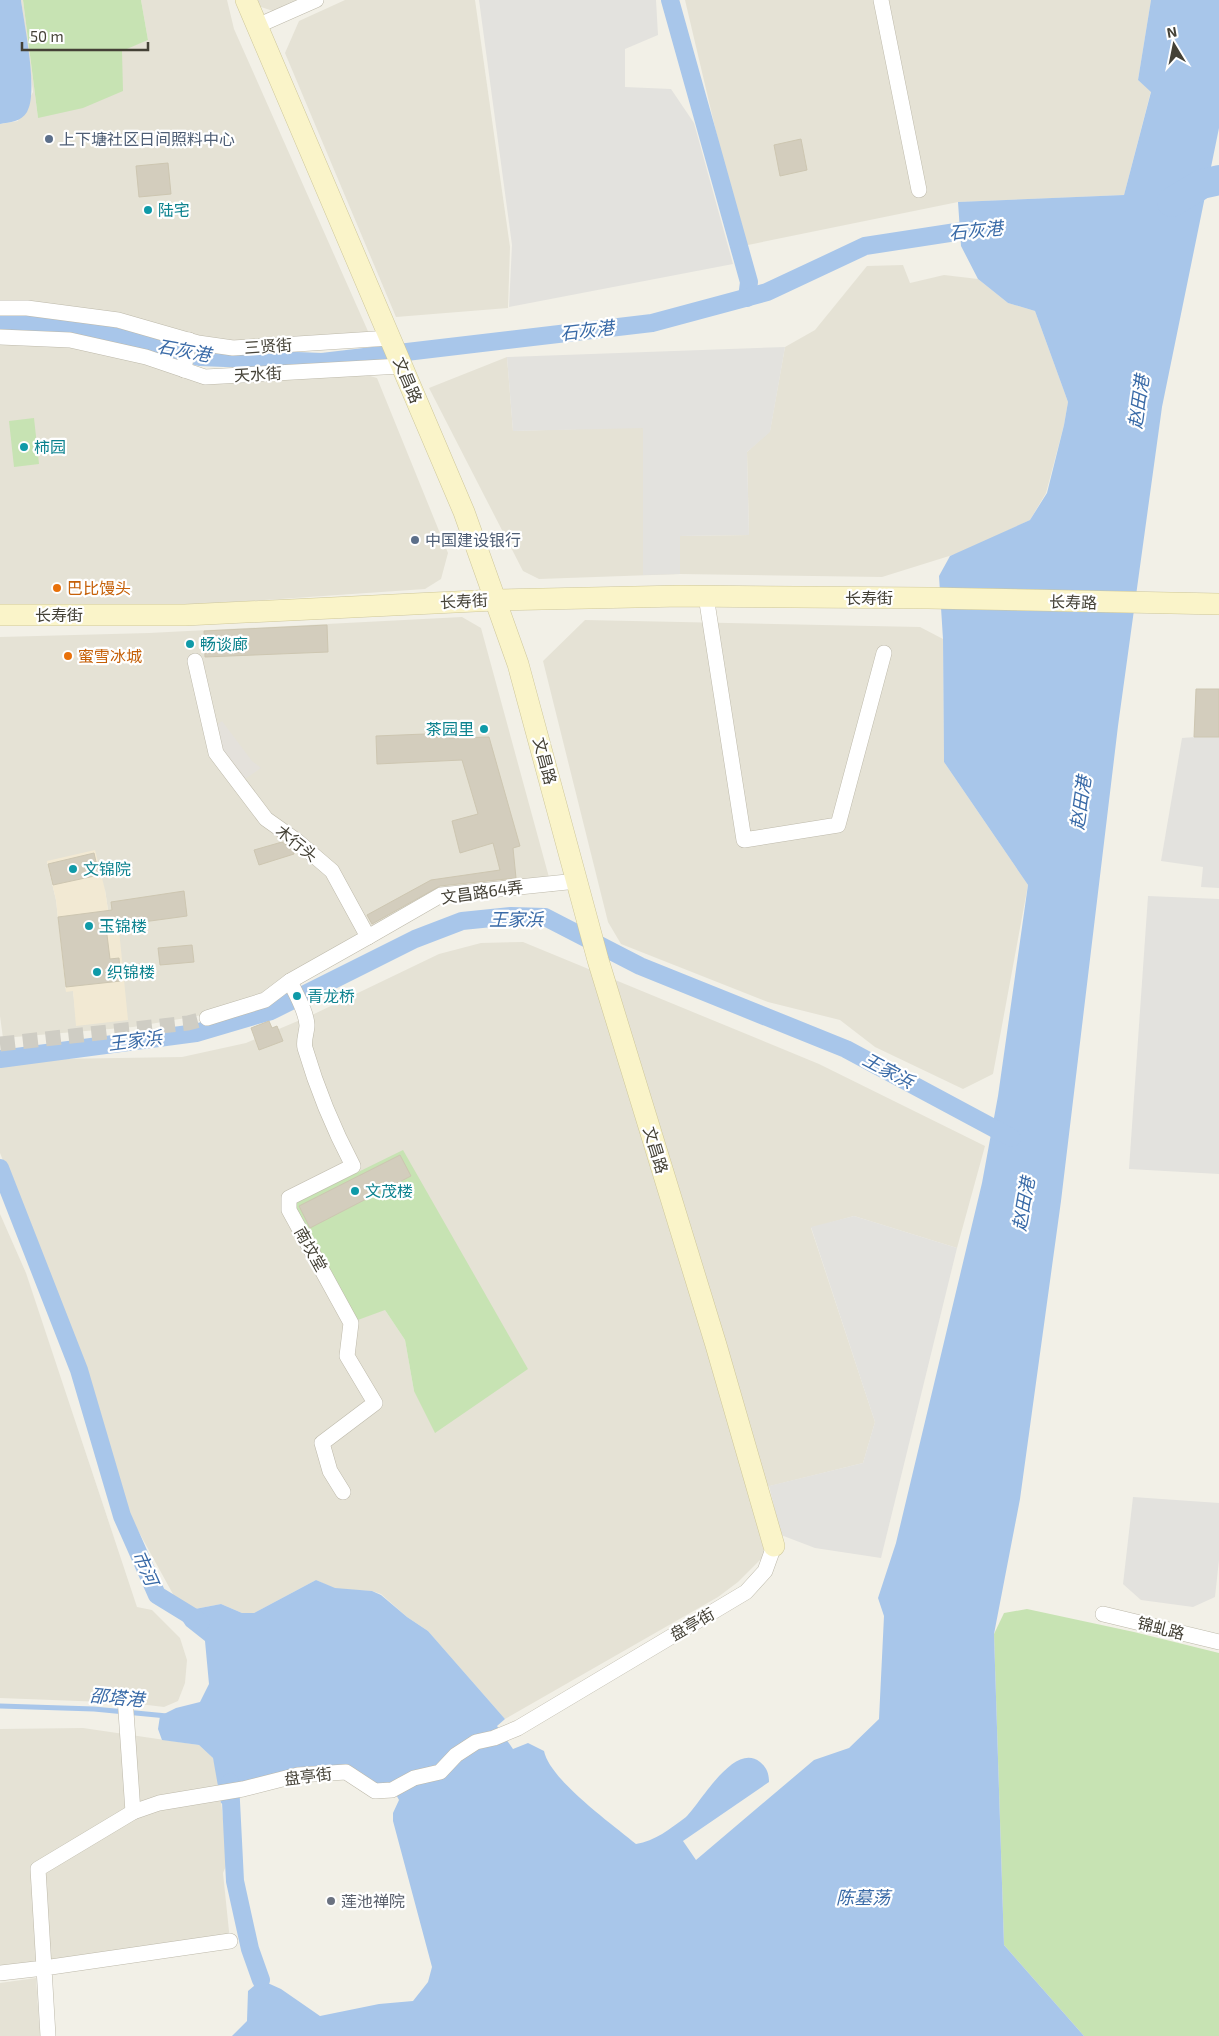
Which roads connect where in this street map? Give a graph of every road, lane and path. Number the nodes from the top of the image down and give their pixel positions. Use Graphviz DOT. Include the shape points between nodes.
graph roads {
  1 [pos="246,0"];
  2 [pos="316,0"];
  3 [pos="881,0"];
  4 [pos="257,26"];
  5 [pos="919,190"];
  6 [pos="0,308"];
  7 [pos="0,336"];
  8 [pos="396,352"];
  9 [pos="186,356"];
  10 [pos="706,596"];
  11 [pos="928,598"];
  12 [pos="496,600"];
  13 [pos="1219,604"];
  14 [pos="0,615"];
  15 [pos="884,653"];
  16 [pos="195,661"];
  17 [pos="577,881"];
  18 [pos="368,937"];
  19 [pos="292,985"];
  20 [pos="207,1018"];
  21 [pos="343,1492"];
  22 [pos="774,1546"];
  23 [pos="1103,1614"];
  24 [pos="1219,1642"];
  25 [pos="125,1707"];
  26 [pos="133,1812"];
  27 [pos="230,1941"];
  28 [pos="44,1968"];
  29 [pos="0,1973"];
  30 [pos="48,2036"];
  1 -- 4 [label="street, 文昌路"];
  2 -- 4 [label="street"];
  3 -- 5 [label="street"];
  4 -- 8 [label="street, 文昌路"];
  6 -- 9 [label="street, 三贤街" via="27,308 118,320"];
  7 -- 9 [label="street, 天水街" via="70,340 146,357"];
  8 -- 9 [label="street, 三贤街" via="233,348"];
  8 -- 9 [label="street, 天水街" via="205,376"];
  8 -- 12 [label="street, 文昌路" via="464,512"];
  10 -- 11 [label="street, 长寿街"];
  10 -- 12 [label="street, 长寿街"];
  10 -- 15 [label="street" via="744,840 838,825"];
  11 -- 13 [label="street, 长寿路"];
  12 -- 14 [label="street, 长寿街" via="185,615"];
  12 -- 17 [label="street, 文昌路" via="518,664"];
  16 -- 18 [label="street, 木行头" via="216,753 266,819 297,840 332,871"];
  17 -- 18 [label="street, 文昌路64弄" via="441,895"];
  17 -- 22 [label="street, 文昌路"];
  18 -- 19 [label="street"];
  19 -- 20 [label="street" via="265,1000"];
  19 -- 21 [label="street, 南坟堂" via="307,1025 304,1046 331,1125 352,1166 290,1198 289,1210 351,1323 347,1356 375,1403 322,1444 330,1471"];
  22 -- 26 [label="street, 盘亭街" via="765,1571 746,1592 518,1728 476,1742 456,1755 440,1772 414,1778 392,1790 375,1791 346,1772 298,1775 243,1789 159,1803"];
  23 -- 24 [label="street, 锦虬路"];
  25 -- 26 [label="street"];
  26 -- 28 [label="street, 盘亭街" via="38,1869"];
  27 -- 28 [label="street"];
  28 -- 29 [label="street"];
  28 -- 30 [label="street"];
}
